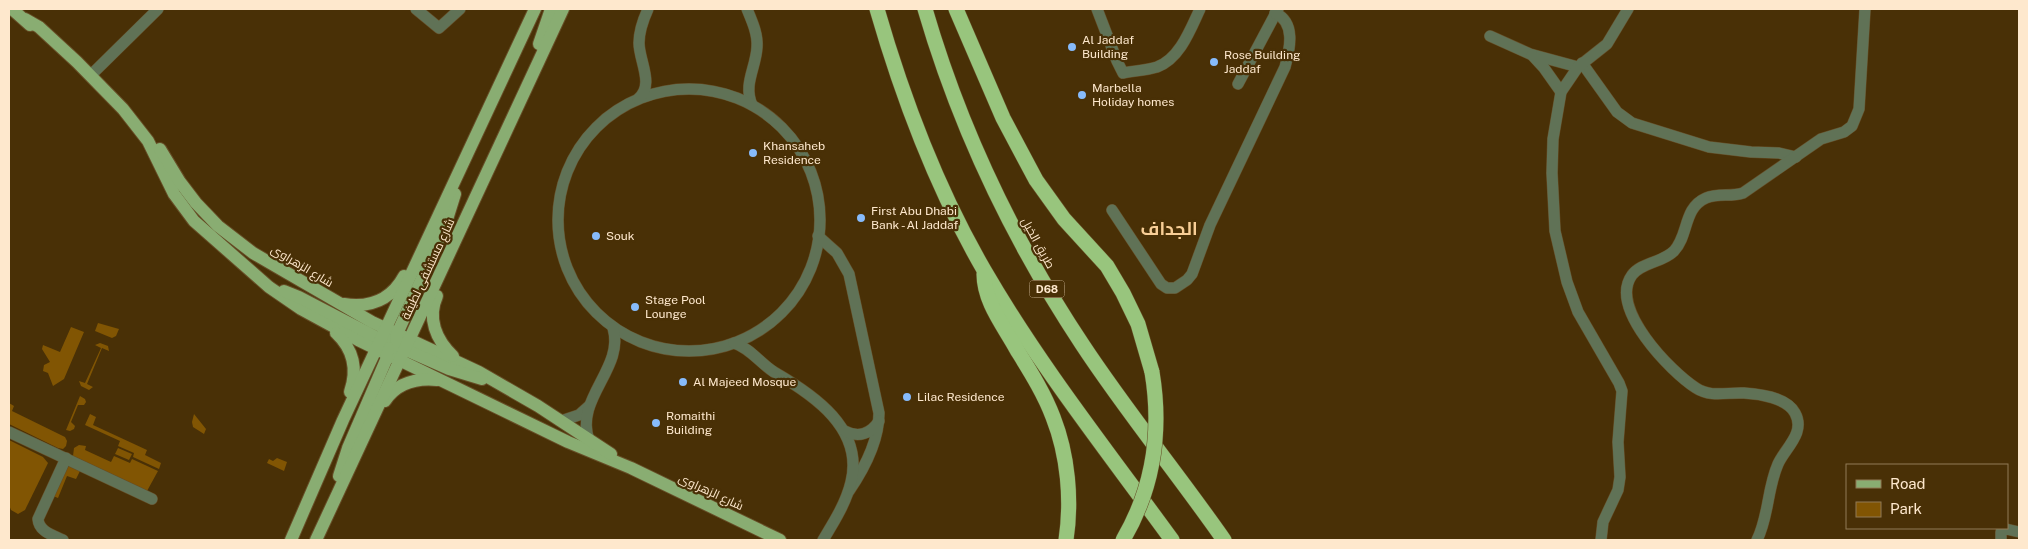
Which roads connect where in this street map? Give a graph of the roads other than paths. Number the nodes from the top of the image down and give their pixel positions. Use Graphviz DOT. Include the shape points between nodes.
graph roads {
  1 [pos="12,9"];
  2 [pos="158,9"];
  3 [pos="416,9"];
  4 [pos="460,9"];
  5 [pos="535,9"];
  6 [pos="551,9"];
  7 [pos="563,9"];
  8 [pos="648,9"];
  9 [pos="748,9"];
  10 [pos="877,9"];
  11 [pos="925,9"];
  12 [pos="956,9"];
  13 [pos="1097,9"];
  14 [pos="1200,9"];
  15 [pos="1628,9"];
  16 [pos="1865,9"];
  17 [pos="1276,11"];
  18 [pos="23,14"];
  19 [pos="1490,36"];
  20 [pos="1530,54"];
  21 [pos="1580,65"];
  22 [pos="93,73"];
  23 [pos="646,77"];
  24 [pos="748,81"];
  25 [pos="530,82"];
  26 [pos="1238,84"];
  27 [pos="665,91"];
  28 [pos="1561,92"];
  29 [pos="726,94"];
  30 [pos="637,100"];
  31 [pos="752,105"];
  32 [pos="154,153"];
  33 [pos="1796,157"];
  34 [pos="457,177"];
  35 [pos="1112,210"];
  36 [pos="818,236"];
  37 [pos="422,252"];
  38 [pos="446,262"];
  39 [pos="984,270"];
  40 [pos="269,287"];
  41 [pos="334,302"];
  42 [pos="327,324"];
  43 [pos="613,328"];
  44 [pos="638,341"];
  45 [pos="734,343"];
  46 [pos="393,344"];
  47 [pos="614,353"];
  48 [pos="459,361"];
  49 [pos="492,380"];
  50 [pos="447,382"];
  51 [pos="589,406"];
  52 [pos="374,415"];
  53 [pos="343,420"];
  54 [pos="561,421"];
  55 [pos="879,421"];
  56 [pos="845,431"];
  57 [pos="9,432"];
  58 [pos="590,440"];
  59 [pos="66,458"];
  60 [pos="631,468"];
  61 [pos="849,491"];
  62 [pos="152,499"];
  63 [pos="332,507"];
  64 [pos="833,525"];
  65 [pos="2019,532"];
  66 [pos="63,540"];
  67 [pos="291,540"];
  68 [pos="316,540"];
  69 [pos="780,540"];
  70 [pos="823,540"];
  71 [pos="830,540"];
  72 [pos="1066,540"];
  73 [pos="1123,540"];
  74 [pos="1172,540"];
  75 [pos="1224,540"];
  76 [pos="1602,540"];
  77 [pos="1757,540"];
  78 [pos="2001,540"];
  1 -- 18 [label="main road, شارع الزهراوى"];
  2 -- 22 [label="street"];
  3 -- 4 [label="street" via="439,28"];
  5 -- 34 [label="main road, شارع مستشفى لطيفة"];
  6 -- 25 [label="main road"];
  7 -- 25 [label="main road, شارع مستشفى لطيفة"];
  8 -- 23 [label="street" via="639,42"];
  9 -- 24 [label="street" via="757,45"];
  10 -- 39 [label="highway" via="917,128 948,200"];
  11 -- 75 [label="highway, طريق الخيل / D68" via="958,110 988,180 1023,247 1083,345"];
  12 -- 73 [label="highway, bridge" via="1003,118 1036,180 1064,219 1107,266 1138,324 1152,372 1157,430 1152,468 1140,506"];
  13 -- 14 [label="street" via="1123,73 1156,67 1170,60"];
  15 -- 21 [label="street" via="1607,44"];
  16 -- 33 [label="street" via="1859,109 1855,120 1849,130 1820,139"];
  17 -- 26 [label="street"];
  17 -- 35 [label="street" via="1288,28 1285,66 1187,280 1171,288 1161,284"];
  18 -- 22 [label="main road, شارع الزهراوى"];
  18 -- 32 [label="main road, شارع الزهراوى" via="103,95"];
  19 -- 20 [label="street"];
  20 -- 21 [label="street"];
  20 -- 28 [label="street"];
  21 -- 28 [label="street"];
  21 -- 33 [label="street" via="1617,112 1632,123 1709,147 1779,152"];
  22 -- 32 [label="main road, شارع الزهراوى"];
  22 -- 41 [label="main road, شارع الزهراوى" via="134,115 192,198 218,226 253,253"];
  23 -- 27 [label="street" via="656,88"];
  23 -- 30 [label="street" via="644,92"];
  24 -- 29 [label="street" via="739,90"];
  24 -- 31 [label="street"];
  25 -- 38 [label="main road, شارع مستشفى لطيفة"];
  27 -- 29 [label="street" via="700,89"];
  27 -- 30 [label="street"];
  28 -- 76 [label="street" via="1552,159 1557,240 1578,312 1622,391 1619,484 1603,522"];
  29 -- 31 [label="street"];
  30 -- 43 [label="street" via="610,116 587,138 568,171 559,208 559,233 568,269 586,302"];
  31 -- 36 [label="street" via="779,125 805,160 818,201"];
  32 -- 40 [label="main road, شارع الزهراوى" via="184,210"];
  33 -- 77 [label="street" via="1743,193 1710,197 1696,204 1677,248 1665,258 1636,271 1628,281 1630,311 1636,323 1668,363 1696,388 1713,394 1743,393 1765,397 1786,404 1796,414 1797,433 1777,466 1766,518"];
  34 -- 37 [label="main road, شارع مستشفى لطيفة"];
  34 -- 46 [label="main road" via="450,215"];
  36 -- 45 [label="street" via="809,272 790,303 762,328"];
  36 -- 55 [label="street" via="837,253 849,274"];
  37 -- 41 [label="main road" via="396,289 384,299 357,306"];
  37 -- 46 [label="main road, شارع مستشفى لطيفة"];
  38 -- 46 [label="main road, شارع مستشفى لطيفة"];
  38 -- 48 [label="main road" via="433,320 443,346"];
  39 -- 72 [label="highway" via="990,301 1038,385 1055,424 1068,483"];
  39 -- 74 [label="highway" via="1048,370"];
  40 -- 42 [label="main road, شارع الزهراوى"];
  40 -- 46 [label="main road" via="299,297"];
  41 -- 46 [label="main road, شارع الزهراوى"];
  42 -- 46 [label="main road, شارع الزهراوى"];
  42 -- 53 [label="main road" via="347,345 354,366 353,384"];
  43 -- 44 [label="street"];
  43 -- 47 [label="street" via="616,338"];
  44 -- 45 [label="street" via="689,352"];
  44 -- 47 [label="street" via="625,344"];
  45 -- 56 [label="street" via="809,394"];
  46 -- 48 [label="main road, شارع الزهراوى"];
  46 -- 49 [label="main road" via="463,374"];
  46 -- 50 [label="main road, شارع الزهراوى"];
  46 -- 52 [label="main road, شارع مستشفى لطيفة"];
  46 -- 53 [label="main road, شارع مستشفى لطيفة"];
  46 -- 63 [label="main road" via="348,448"];
  47 -- 51 [label="street"];
  48 -- 49 [label="main road, شارع الزهراوى"];
  49 -- 54 [label="main road, شارع الزهراوى"];
  50 -- 52 [label="main road" via="426,379 406,383 392,392"];
  50 -- 60 [label="main road, شارع الزهراوى" via="568,442"];
  51 -- 54 [label="street" via="574,418"];
  51 -- 58 [label="street" via="586,427"];
  52 -- 63 [label="main road, شارع مستشفى لطيفة"];
  53 -- 67 [label="main road, شارع مستشفى لطيفة"];
  54 -- 58 [label="main road, شارع الزهراوى"];
  55 -- 56 [label="street" via="874,428 862,434"];
  55 -- 61 [label="street" via="869,455"];
  56 -- 61 [label="street" via="853,456"];
  57 -- 59 [label="street"];
  58 -- 60 [label="main road, شارع الزهراوى"];
  59 -- 62 [label="street"];
  59 -- 66 [label="street" via="38,519 43,530"];
  60 -- 69 [label="main road, شارع الزهراوى"];
  61 -- 64 [label="street"];
  63 -- 68 [label="main road, شارع مستشفى لطيفة"];
  64 -- 70 [label="street"];
  64 -- 71 [label="street"];
  65 -- 78 [label="street" via="2006,529 2001,532"];
}
